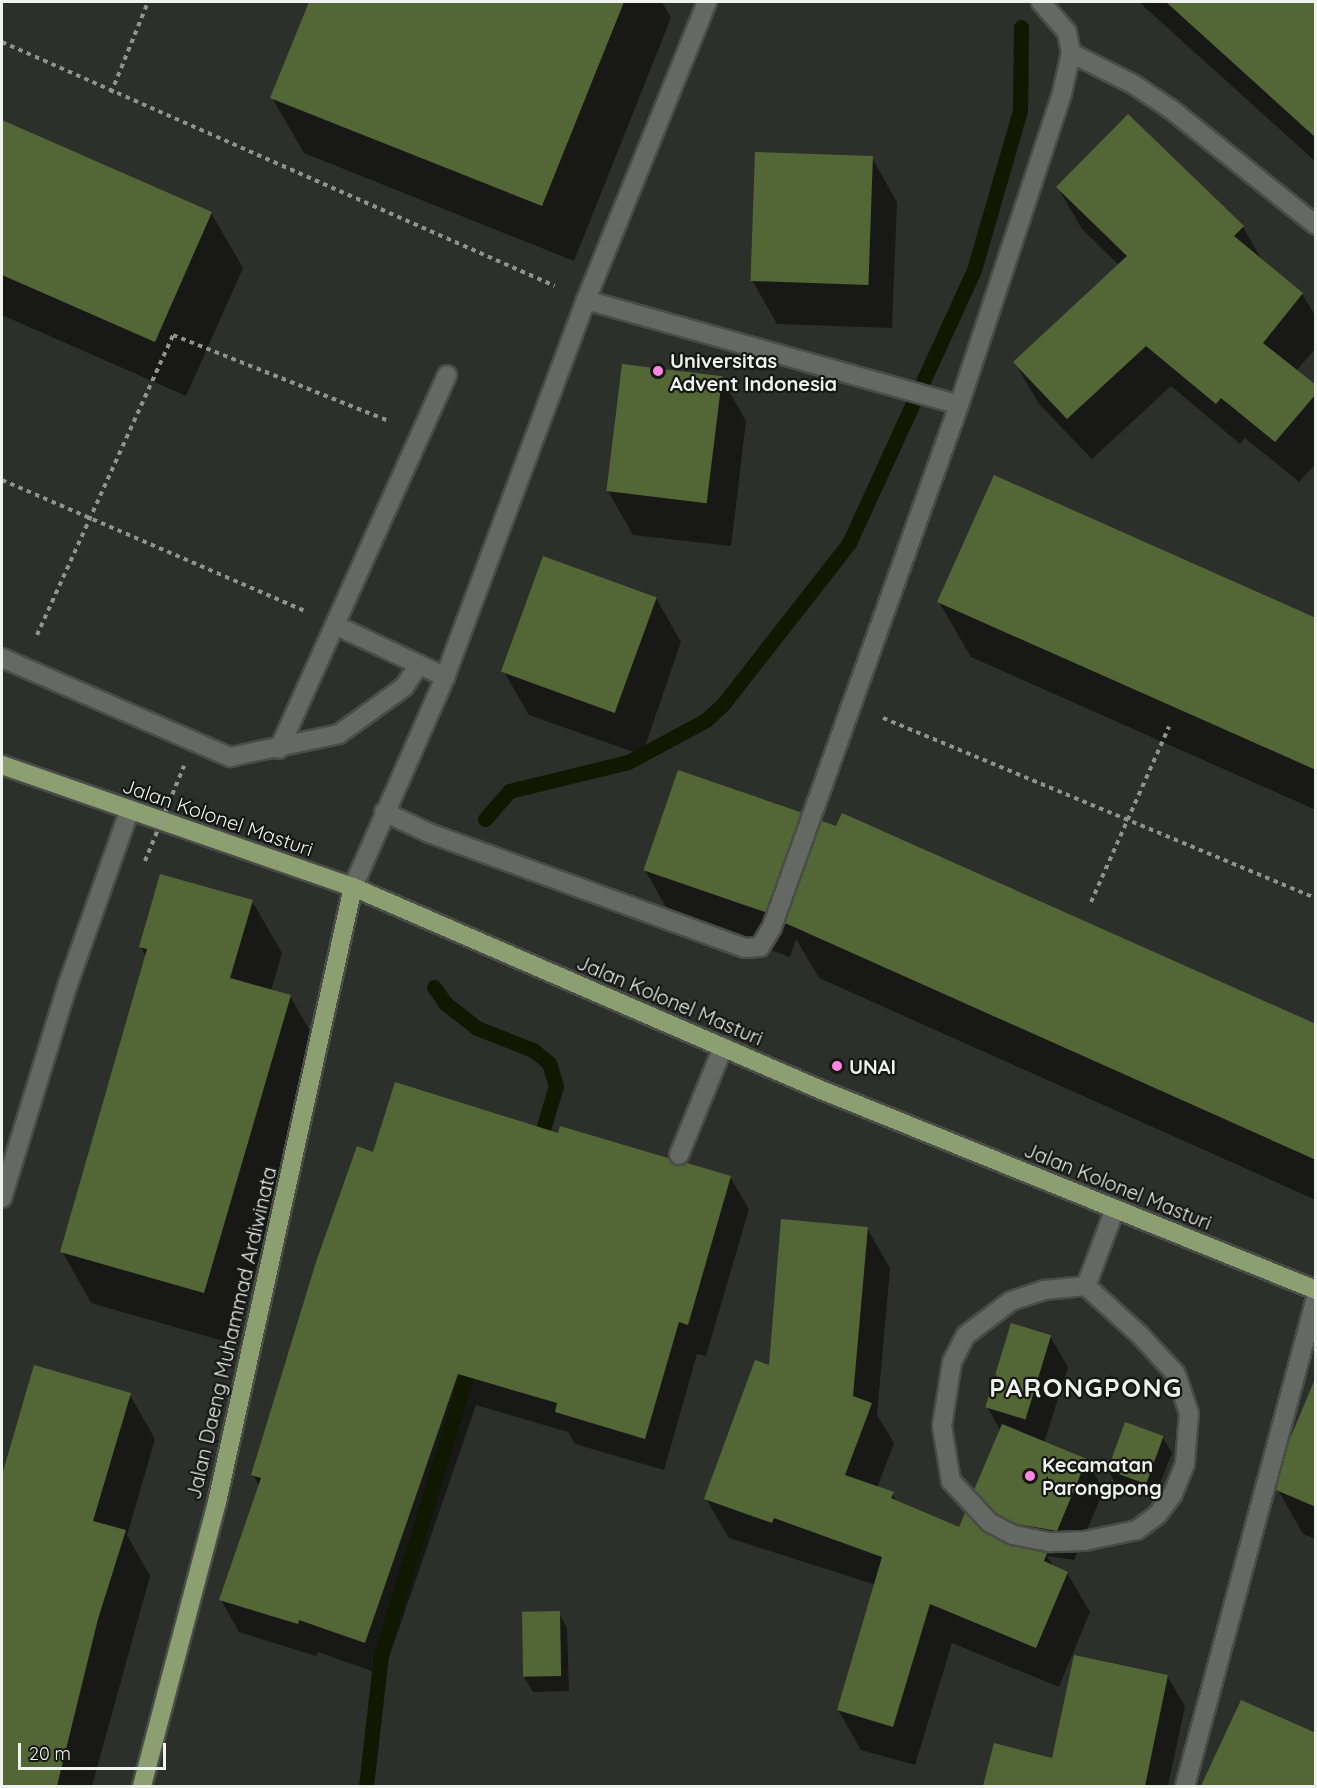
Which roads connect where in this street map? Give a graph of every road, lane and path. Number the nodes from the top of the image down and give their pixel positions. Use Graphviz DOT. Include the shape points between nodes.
graph roads {
  1 [pos="148,2"];
  2 [pos="707,2"];
  3 [pos="1041,2"];
  4 [pos="2,42"];
  5 [pos="1071,53"];
  6 [pos="111,93"];
  7 [pos="1316,225"];
  8 [pos="586,300"];
  9 [pos="447,375"];
  10 [pos="959,405"];
  11 [pos="420,434"];
  12 [pos="2,480"];
  13 [pos="90,517"];
  14 [pos="335,625"];
  15 [pos="2,658"];
  16 [pos="419,665"];
  17 [pos="22,667"];
  18 [pos="445,677"];
  19 [pos="851,705"];
  20 [pos="1169,727"];
  21 [pos="279,749"];
  22 [pos="2,765"];
  23 [pos="184,766"];
  24 [pos="129,812"];
  25 [pos="384,812"];
  26 [pos="1127,819"];
  27 [pos="145,861"];
  28 [pos="353,887"];
  29 [pos="1316,898"];
  30 [pos="1091,902"];
  31 [pos="723,1047"];
  32 [pos="679,1155"];
  33 [pos="2,1198"];
  34 [pos="1115,1209"];
  35 [pos="1086,1286"];
  36 [pos="1316,1290"];
  37 [pos="1316,1298"];
  38 [pos="142,1786"];
  39 [pos="1185,1786"];
  1 -- 6 [label="path"];
  2 -- 8 [label="street"];
  3 -- 5 [label="street" via="1067,32"];
  4 -- 6 [label="path"];
  5 -- 7 [label="street" via="1133,84 1172,110"];
  5 -- 10 [label="street" via="1062,93"];
  6 -- 8 [label="path"];
  8 -- 10 [label="street"];
  8 -- 18 [label="street"];
  9 -- 11 [label="street"];
  10 -- 19 [label="street"];
  11 -- 13 [label="path" via="173,335"];
  11 -- 14 [label="street"];
  12 -- 13 [label="path"];
  13 -- 14 [label="path"];
  13 -- 17 [label="path"];
  14 -- 16 [label="street"];
  14 -- 21 [label="street"];
  15 -- 17 [label="street"];
  16 -- 18 [label="street"];
  16 -- 21 [label="street" via="404,687 339,734"];
  17 -- 21 [label="street" via="230,757"];
  18 -- 25 [label="street"];
  19 -- 25 [label="street" via="772,927 760,947 745,948"];
  19 -- 26 [label="path"];
  20 -- 26 [label="path"];
  22 -- 24 [label="main road, Jalan Kolonel Masturi"];
  23 -- 27 [label="path, bridge"];
  24 -- 28 [label="main road, Jalan Kolonel Masturi"];
  24 -- 33 [label="street" via="68,984"];
  25 -- 28 [label="street"];
  26 -- 29 [label="path"];
  26 -- 30 [label="path"];
  28 -- 31 [label="main road, Jalan Kolonel Masturi"];
  28 -- 38 [label="main road, Jalan Daeng Muhammad Ardiwinata" via="217,1502"];
  31 -- 32 [label="street"];
  31 -- 34 [label="main road, Jalan Kolonel Masturi"];
  34 -- 35 [label="street"];
  34 -- 36 [label="main road, Jalan Kolonel Masturi"];
  35 -- 35 [label="street" via="1176,1374 1189,1413 1185,1464 1173,1494 1157,1515 1137,1530 1084,1541 1049,1542 1013,1534 990,1523 968,1503 951,1481 942,1426 952,1362 966,1335 1011,1301 1044,1290"];
  37 -- 39 [label="street"];
}
